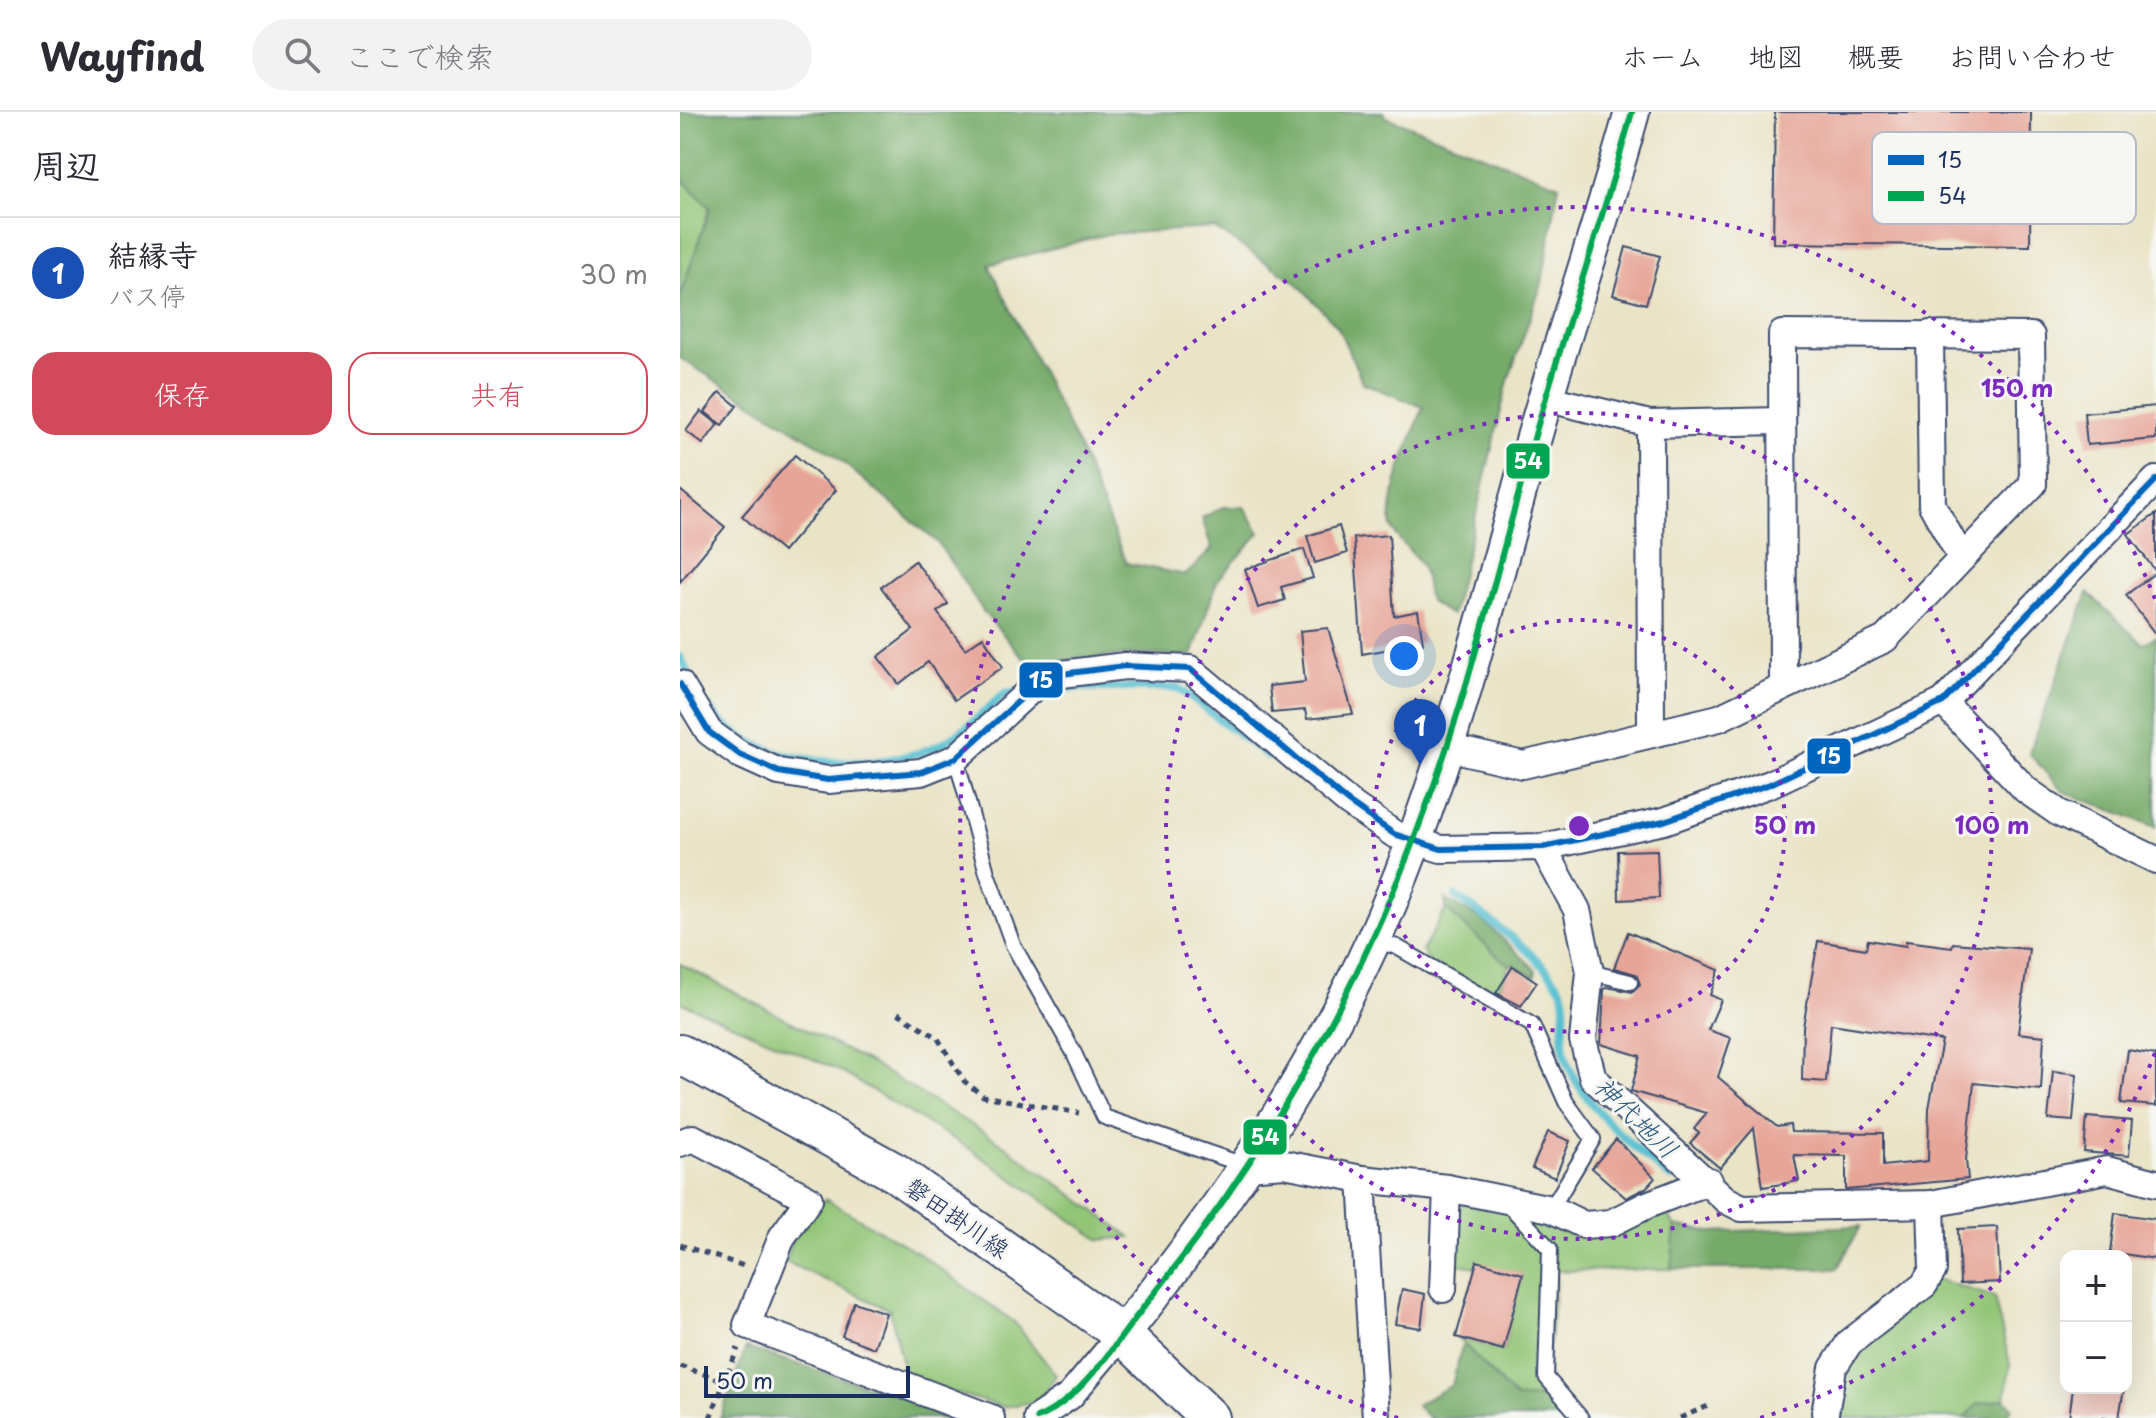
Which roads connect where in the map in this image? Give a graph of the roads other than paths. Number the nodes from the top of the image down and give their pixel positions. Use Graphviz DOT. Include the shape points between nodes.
graph roads {
  1 [pos="1632,112"];
  2 [pos="1930,334"];
  3 [pos="1545,398"];
  4 [pos="1780,421"];
  5 [pos="1650,424"];
  6 [pos="2156,480"];
  7 [pos="1961,557"];
  8 [pos="680,684"];
  9 [pos="1783,686"];
  10 [pos="1943,702"];
  11 [pos="1651,734"];
  12 [pos="1446,747"];
  13 [pos="956,758"];
  14 [pos="1413,843"];
  15 [pos="1543,847"];
  16 [pos="2156,860"];
  17 [pos="1374,940"];
  18 [pos="1590,972"];
  19 [pos="1630,982"];
  20 [pos="680,1054"];
  21 [pos="680,1143"];
  22 [pos="1248,1167"];
  23 [pos="1362,1179"];
  24 [pos="1709,1181"];
  25 [pos="2156,1183"];
  26 [pos="1447,1188"];
  27 [pos="1503,1199"];
  28 [pos="1931,1204"];
  29 [pos="1551,1209"];
  30 [pos="1443,1289"];
  31 [pos="1122,1334"];
  32 [pos="1825,1413"];
  33 [pos="991,1418"];
  34 [pos="1037,1418"];
  35 [pos="1210,1418"];
  36 [pos="1376,1418"];
  37 [pos="1581,1418"];
  1 -- 3 [label="street"];
  2 -- 4 [label="street" via="1782,334"];
  2 -- 7 [label="street" via="1932,505"];
  2 -- 7 [label="street" via="2031,336 2033,484"];
  3 -- 5 [label="street"];
  3 -- 12 [label="street"];
  4 -- 5 [label="street"];
  4 -- 9 [label="street"];
  5 -- 11 [label="street"];
  6 -- 10 [label="street"];
  7 -- 9 [label="street" via="1885,639"];
  8 -- 13 [label="street" via="709,732 739,754 779,772 828,780 875,778 921,772"];
  9 -- 11 [label="street" via="1719,718"];
  10 -- 15 [label="street" via="1770,784 1664,821"];
  10 -- 16 [label="street" via="2026,790 2059,813"];
  11 -- 12 [label="street" via="1523,765"];
  12 -- 14 [label="street"];
  13 -- 14 [label="street" via="1046,676 1125,666 1190,669 1348,802"];
  13 -- 22 [label="lane" via="1013,945 1104,1117"];
  14 -- 15 [label="street" via="1441,849"];
  14 -- 17 [label="street"];
  15 -- 18 [label="street" via="1577,910"];
  17 -- 22 [label="street"];
  17 -- 29 [label="lane" via="1397,947 1532,1025 1566,1102 1593,1139"];
  18 -- 19 [label="lane"];
  18 -- 24 [label="street" via="1583,1040 1593,1078"];
  20 -- 31 [label="main road, 磐田掛川線" via="896,1173"];
  21 -- 33 [label="street" via="693,1138 809,1199 782,1237 747,1325"];
  22 -- 23 [label="street" via="1284,1164"];
  22 -- 31 [label="street"];
  23 -- 26 [label="street"];
  23 -- 36 [label="street"];
  24 -- 28 [label="street" via="1742,1208"];
  24 -- 29 [label="street" via="1611,1223 1584,1225"];
  25 -- 28 [label="street" via="2107,1170"];
  26 -- 27 [label="street"];
  26 -- 30 [label="street"];
  27 -- 29 [label="street"];
  27 -- 37 [label="lane" via="1550,1249 1546,1377"];
  28 -- 32 [label="street" via="1933,1270 1924,1285 1849,1343 1833,1368"];
  31 -- 34 [label="street" via="1070,1396"];
  31 -- 35 [label="main road, 磐田掛川線"];
}
